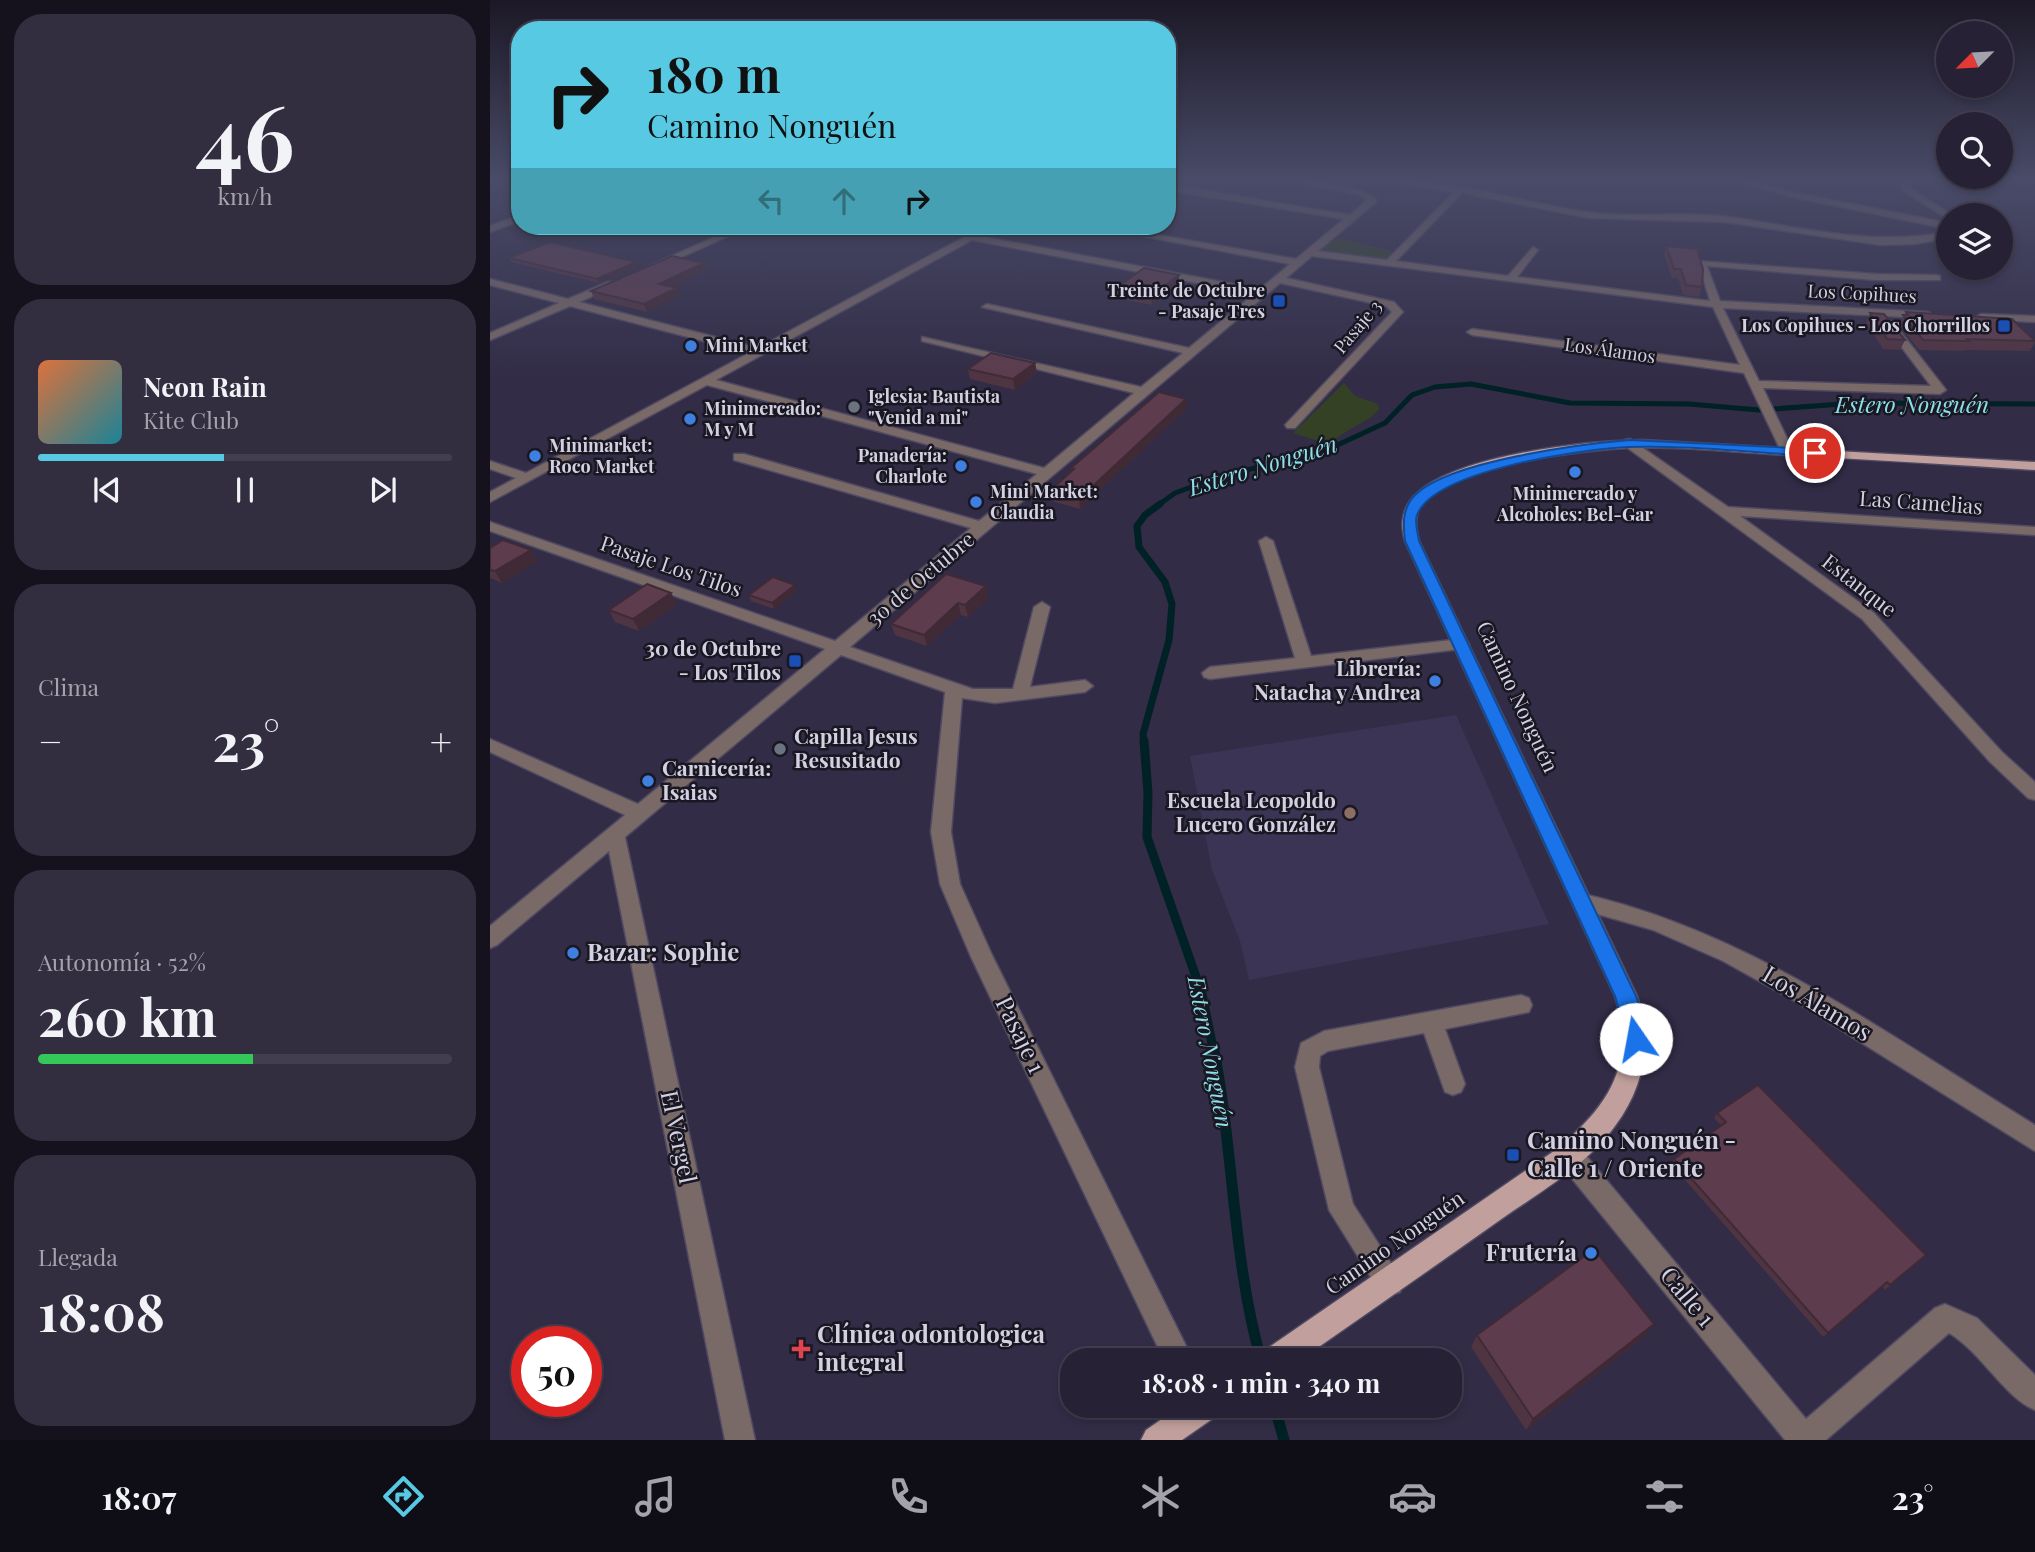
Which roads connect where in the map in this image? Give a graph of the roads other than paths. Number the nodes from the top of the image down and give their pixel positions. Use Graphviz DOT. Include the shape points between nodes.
graph roads {
  1 [pos="699,246"];
  2 [pos="953,246"];
  3 [pos="1018,246"];
  4 [pos="1206,246"];
  5 [pos="1320,246"];
  6 [pos="1406,246"];
  7 [pos="1533,250"];
  8 [pos="1312,253"];
  9 [pos="1300,263"];
  10 [pos="1389,264"];
  11 [pos="644,270"];
  12 [pos="1936,278"];
  13 [pos="1510,279"];
  14 [pos="1279,280"];
  15 [pos="619,281"];
  16 [pos="490,282"];
  17 [pos="1264,293"];
  18 [pos="570,303"];
  19 [pos="1717,305"];
  20 [pos="987,307"];
  21 [pos="1881,313"];
  22 [pos="1938,316"];
  23 [pos="1966,317"];
  24 [pos="2035,319"];
  25 [pos="1472,332"];
  26 [pos="490,337"];
  27 [pos="926,339"];
  28 [pos="760,352"];
  29 [pos="1194,352"];
  30 [pos="1748,370"];
  31 [pos="706,381"];
  32 [pos="1755,383"];
  33 [pos="1146,392"];
  34 [pos="1291,425"];
  35 [pos="1630,443"];
  36 [pos="1787,451"];
  37 [pos="739,457"];
  38 [pos="490,465"];
  39 [pos="2035,466"];
  40 [pos="1048,473"];
  41 [pos="528,478"];
  42 [pos="490,498"];
  43 [pos="1720,511"];
  44 [pos="490,526"];
  45 [pos="983,527"];
  46 [pos="2035,531"];
  47 [pos="1266,541"];
  48 [pos="1042,607"];
  49 [pos="1461,644"];
  50 [pos="838,648"];
  51 [pos="1305,662"];
  52 [pos="1210,673"];
  53 [pos="1085,686"];
  54 [pos="954,690"];
  55 [pos="1020,694"];
  56 [pos="490,745"];
  57 [pos="2035,793"];
  58 [pos="641,814"];
  59 [pos="615,834"];
  60 [pos="1583,902"];
  61 [pos="494,931"];
  62 [pos="1521,1004"];
  63 [pos="1431,1021"];
  64 [pos="1454,1084"];
  65 [pos="2035,1139"];
  66 [pos="1569,1155"];
  67 [pos="1390,1282"];
  68 [pos="1172,1348"];
  69 [pos="1292,1348"];
  70 [pos="2035,1396"];
  71 [pos="1187,1418"];
  72 [pos="740,1440"];
  73 [pos="1156,1440"];
  74 [pos="1804,1440"];
  1 -- 11 [label="street"];
  2 -- 28 [label="street"];
  3 -- 17 [label="street"];
  4 -- 9 [label="street"];
  5 -- 8 [label="street, 30 de Octubre"];
  6 -- 10 [label="street"];
  7 -- 13 [label="street"];
  8 -- 9 [label="street, 30 de Octubre"];
  8 -- 10 [label="street, Los Copihues"];
  9 -- 14 [label="street, 30 de Octubre"];
  10 -- 13 [label="street, Los Copihues"];
  12 -- 19 [label="street" via="1701,263"];
  13 -- 19 [label="street, Los Copihues"];
  14 -- 17 [label="street, 30 de Octubre"];
  14 -- 34 [label="street, Pasaje 3" via="1390,304 1398,312"];
  15 -- 18 [label="street"];
  16 -- 18 [label="street"];
  17 -- 29 [label="street, 30 de Octubre"];
  18 -- 26 [label="street"];
  18 -- 28 [label="street"];
  19 -- 21 [label="street, Los Copihues"];
  19 -- 30 [label="street"];
  20 -- 29 [label="street"];
  21 -- 22 [label="street, Los Copihues"];
  21 -- 32 [label="street" via="1940,390"];
  23 -- 24 [label="street"];
  25 -- 30 [label="street, Los Álamos"];
  27 -- 33 [label="street"];
  28 -- 31 [label="street"];
  29 -- 33 [label="street, 30 de Octubre"];
  30 -- 32 [label="street"];
  31 -- 40 [label="street"];
  31 -- 41 [label="street"];
  32 -- 36 [label="street"];
  33 -- 40 [label="street, 30 de Octubre"];
  35 -- 36 [label="main road, Camino Nonguén"];
  35 -- 43 [label="street, Estanque"];
  35 -- 49 [label="main road, Camino Nonguén" via="1577,448 1500,464 1450,480 1420,498 1409,517 1409,533"];
  36 -- 39 [label="main road, Camino Nonguén"];
  37 -- 45 [label="street"];
  38 -- 41 [label="street"];
  40 -- 45 [label="street, 30 de Octubre"];
  41 -- 42 [label="street"];
  43 -- 46 [label="street, Las Camelias"];
  43 -- 57 [label="street, Estanque" via="1868,616 1996,757"];
  44 -- 50 [label="street, Pasaje Los Tilos"];
  45 -- 50 [label="street, 30 de Octubre"];
  47 -- 51 [label="street"];
  48 -- 55 [label="street"];
  49 -- 51 [label="street"];
  49 -- 60 [label="main road, Camino Nonguén"];
  50 -- 54 [label="street"];
  50 -- 58 [label="street, 30 de Octubre"];
  51 -- 52 [label="street"];
  53 -- 55 [label="street"];
  54 -- 55 [label="street" via="981,697"];
  54 -- 68 [label="street, Pasaje 1" via="941,832 950,884"];
  56 -- 58 [label="street"];
  58 -- 59 [label="street, 30 de Octubre"];
  59 -- 61 [label="street, 30 de Octubre"];
  59 -- 72 [label="street, El Vergel"];
  60 -- 65 [label="street, Los Álamos" via="1652,919 1762,971"];
  60 -- 66 [label="main road, Camino Nonguén" via="1626,996 1636,1039 1628,1080 1617,1102 1604,1122"];
  62 -- 63 [label="street"];
  63 -- 64 [label="street"];
  63 -- 67 [label="street" via="1324,1041 1308,1050 1306,1058 1342,1210"];
  66 -- 67 [label="main road, Camino Nonguén"];
  66 -- 74 [label="street, Calle 1"];
  67 -- 69 [label="main road, Camino Nonguén"];
  70 -- 74 [label="street, Calle 1" via="1953,1318 1939,1321"];
  71 -- 73 [label="main road"];
}
